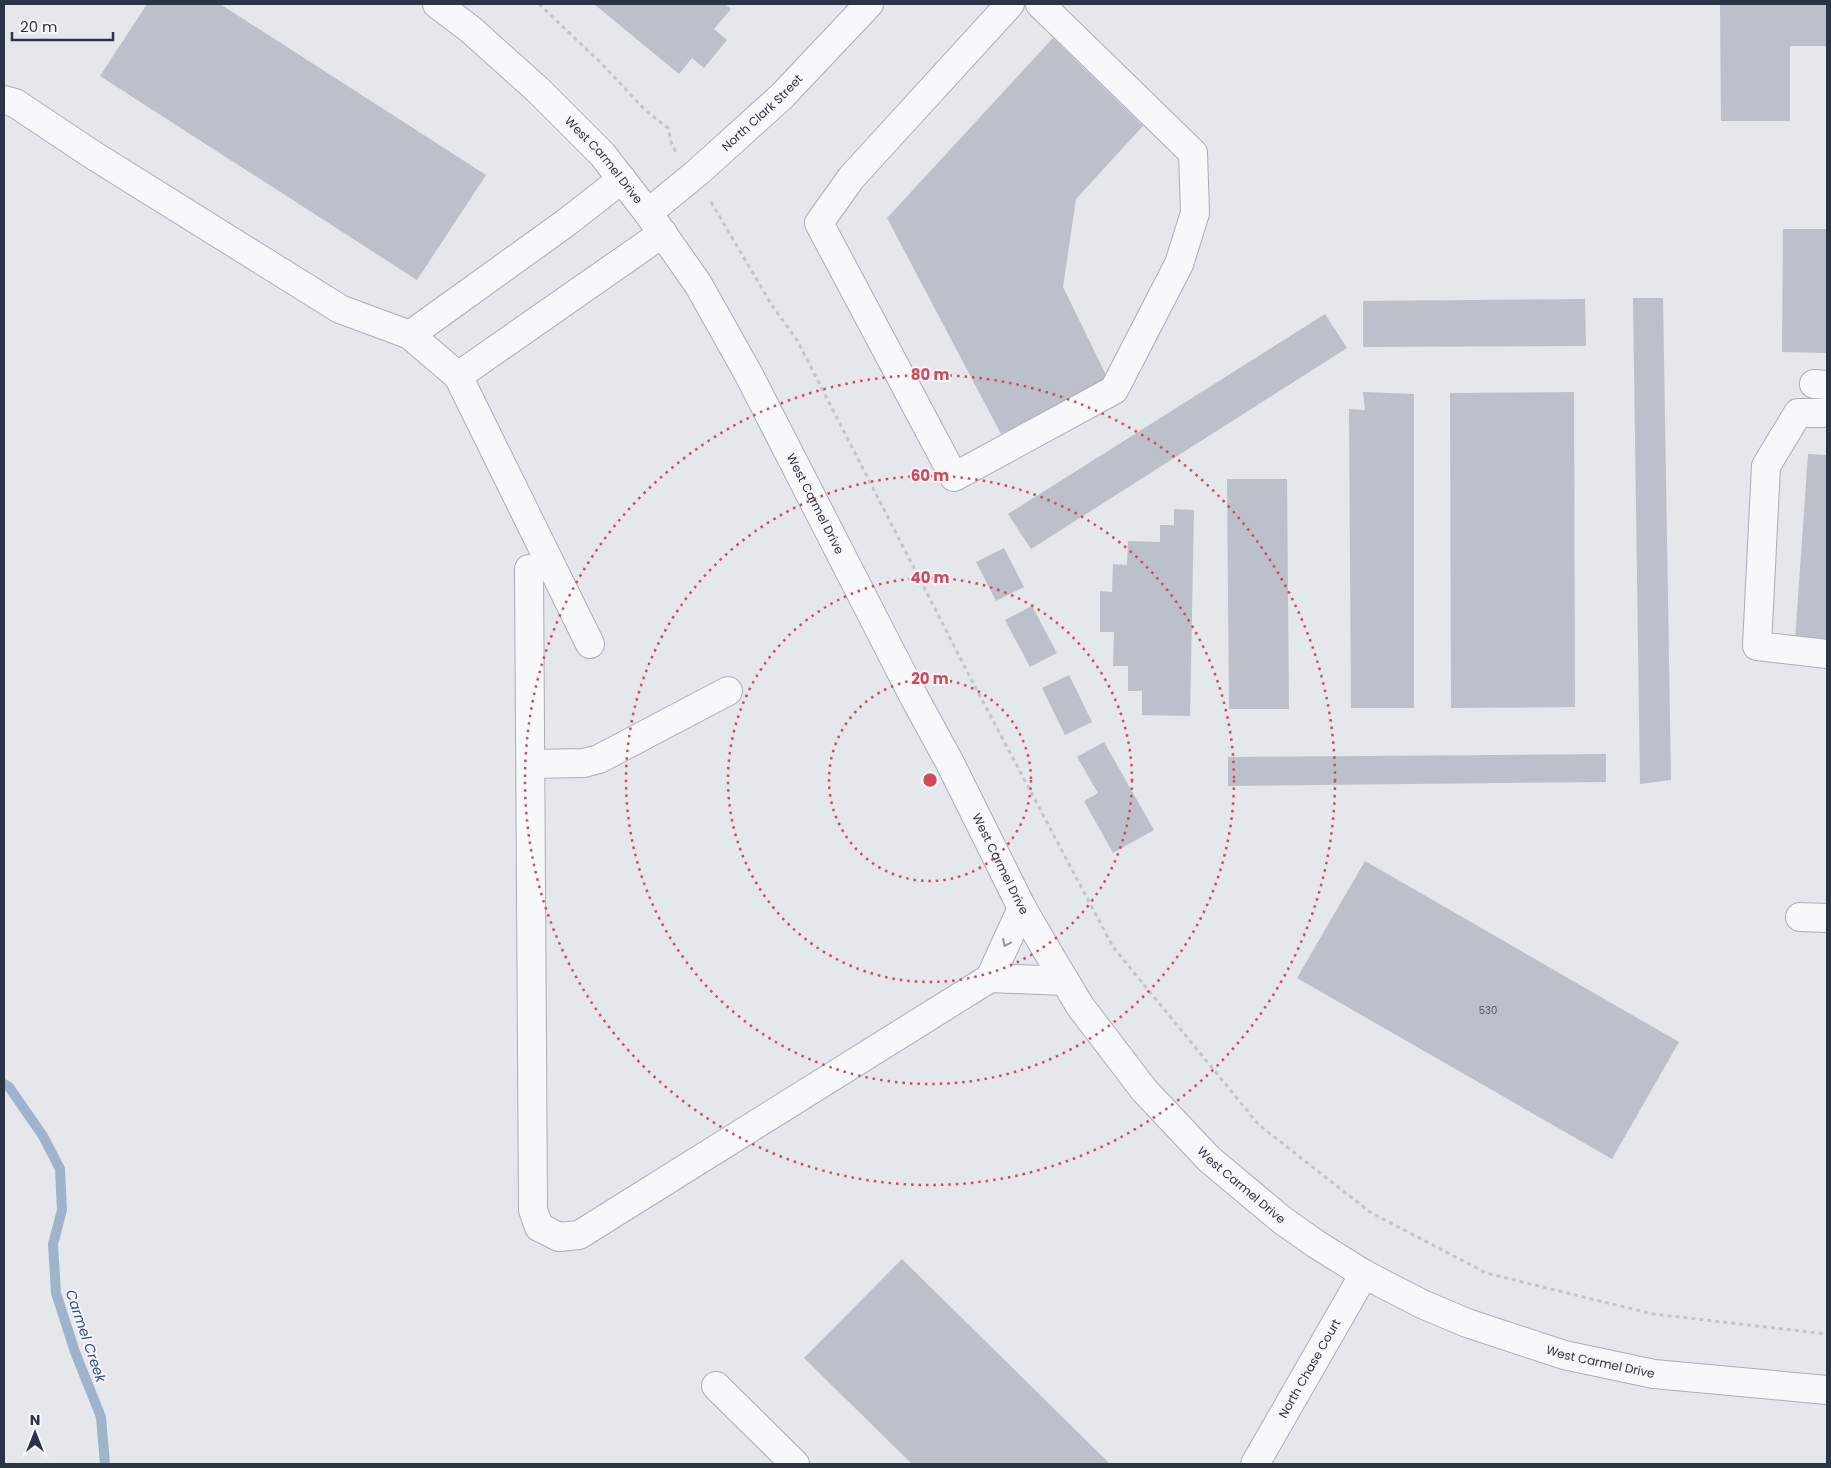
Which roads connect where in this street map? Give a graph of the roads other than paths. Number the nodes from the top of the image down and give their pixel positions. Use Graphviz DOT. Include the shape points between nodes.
graph roads {
  1 [pos="437,4"];
  2 [pos="869,4"];
  3 [pos="1010,4"];
  4 [pos="1040,4"];
  5 [pos="4,100"];
  6 [pos="622,179"];
  7 [pos="656,223"];
  8 [pos="410,335"];
  9 [pos="458,376"];
  10 [pos="1827,413"];
  11 [pos="529,569"];
  12 [pos="590,644"];
  13 [pos="1827,654"];
  14 [pos="728,691"];
  15 [pos="531,764"];
  16 [pos="1022,908"];
  17 [pos="1800,917"];
  18 [pos="1827,918"];
  19 [pos="990,978"];
  20 [pos="1065,981"];
  21 [pos="1364,1274"];
  22 [pos="716,1386"];
  23 [pos="1827,1390"];
  24 [pos="795,1464"];
  25 [pos="1255,1464"];
  1 -- 6 [label="street, West Carmel Drive" via="538,90 602,154"];
  2 -- 7 [label="street, North Clark Street" via="782,96 693,176"];
  3 -- 4 [label="street" via="851,178 819,223 954,477 1114,390 1179,264 1195,214 1193,153"];
  5 -- 8 [label="street" via="15,103 340,309"];
  6 -- 7 [label="street, West Carmel Drive"];
  6 -- 8 [label="street"];
  7 -- 9 [label="street, North Clark Street"];
  7 -- 16 [label="street, West Carmel Drive" via="698,284 749,375"];
  8 -- 9 [label="street"];
  9 -- 12 [label="street"];
  10 -- 13 [label="street" via="1798,413 1766,466 1757,646"];
  11 -- 15 [label="street"];
  14 -- 15 [label="street" via="600,758 584,763"];
  15 -- 19 [label="street" via="533,1210 539,1227 559,1237 579,1235"];
  16 -- 19 [label="street, one-way"];
  16 -- 20 [label="street, West Carmel Drive"];
  17 -- 18 [label="street"];
  19 -- 20 [label="street"];
  20 -- 21 [label="street, West Carmel Drive" via="1080,1006 1144,1090 1209,1159 1282,1220"];
  21 -- 23 [label="street, West Carmel Drive" via="1467,1323 1564,1355 1654,1374"];
  21 -- 25 [label="street, North Chase Court"];
  22 -- 24 [label="street"];
}
